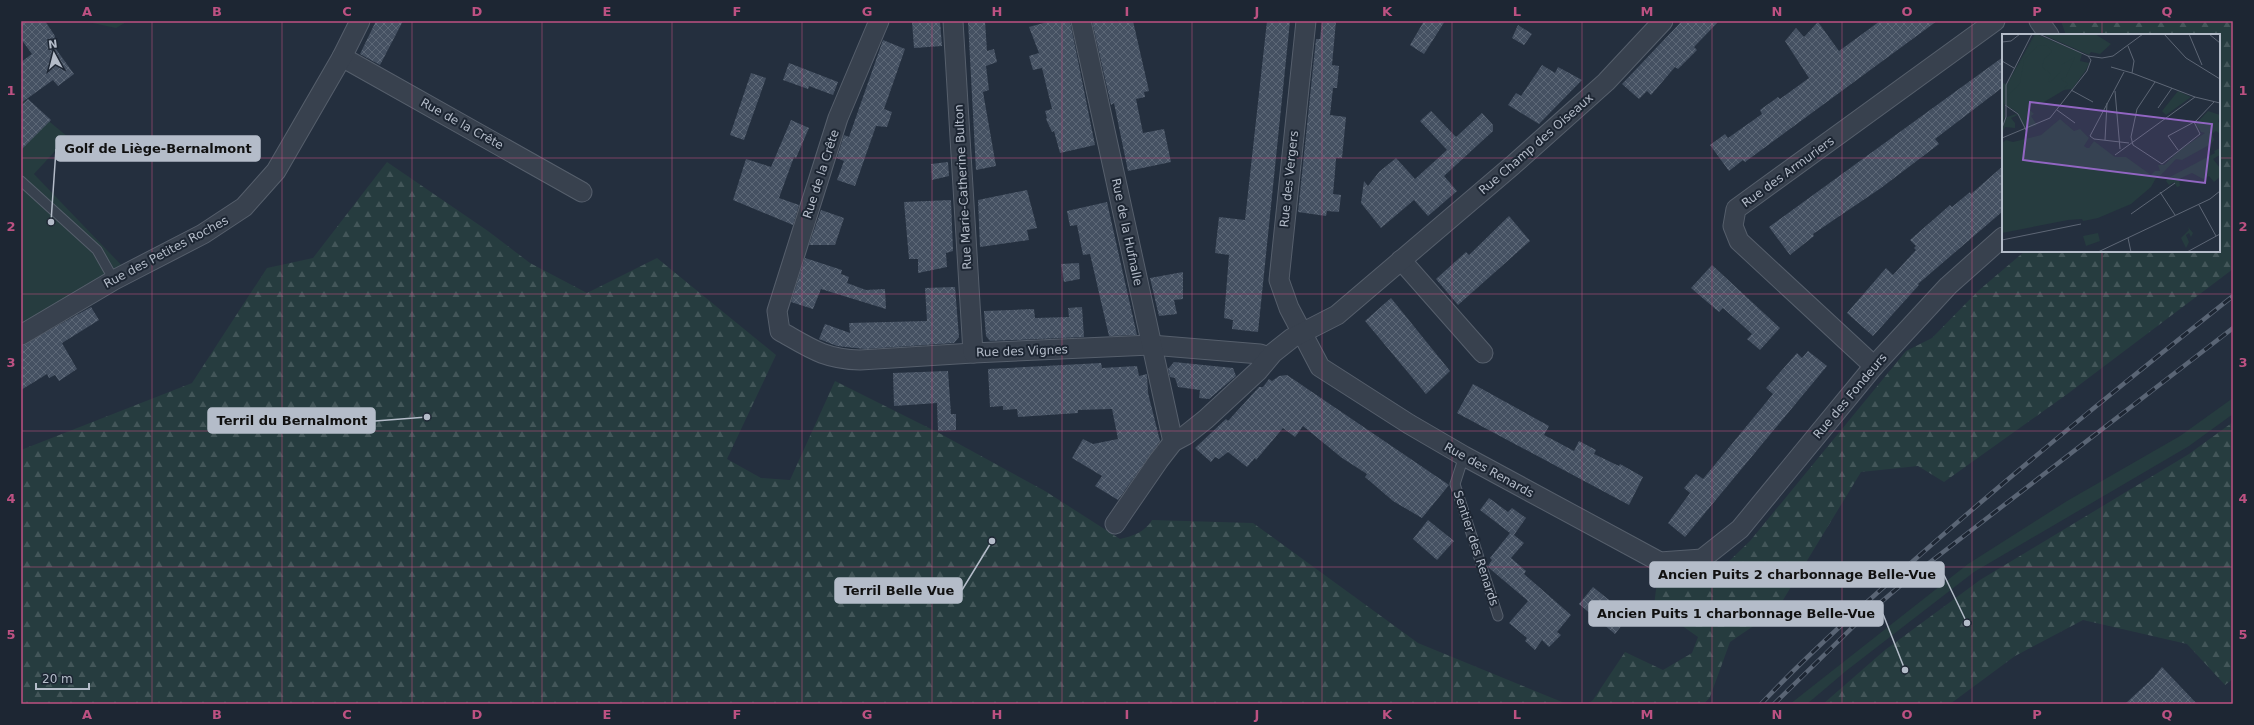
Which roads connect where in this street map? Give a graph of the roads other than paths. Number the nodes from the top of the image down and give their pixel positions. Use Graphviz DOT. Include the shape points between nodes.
graph roads {
  1 [pos="360,21"];
  2 [pos="879,21"];
  3 [pos="953,21"];
  4 [pos="1081,21"];
  5 [pos="1306,21"];
  6 [pos="1663,21"];
  7 [pos="1995,21"];
  8 [pos="2038,21"];
  9 [pos="2047,34"];
  10 [pos="342,57"];
  11 [pos="21,181"];
  12 [pos="582,192"];
  13 [pos="2002,238"];
  14 [pos="1402,260"];
  15 [pos="114,280"];
  16 [pos="780,331"];
  17 [pos="1302,333"];
  18 [pos="21,335"];
  19 [pos="1151,345"];
  20 [pos="973,353"];
  21 [pos="1483,353"];
  22 [pos="1269,357"];
  23 [pos="1874,366"];
  24 [pos="1173,442"];
  25 [pos="1464,456"];
  26 [pos="1115,524"];
  27 [pos="1702,559"];
  28 [pos="1498,616"];
  1 -- 10 [label="street, Rue des Petites Roches"];
  2 -- 16 [label="street, Rue de la Crête" via="838,118 777,311"];
  3 -- 20 [label="street, Rue Marie-Catherine Bulton"];
  4 -- 19 [label="street, Rue de la Hufnalle"];
  5 -- 17 [label="street, Rue des Vergers" via="1280,280 1289,308"];
  6 -- 14 [label="street, Rue Champ des Oiseaux" via="1606,82"];
  7 -- 23 [label="street, Rue des Armuriers" via="1736,209 1733,226 1739,240"];
  8 -- 9 [label="street"];
  10 -- 12 [label="street, Rue de la Crête"];
  10 -- 15 [label="street, Rue des Petites Roches" via="276,170 244,207 203,234"];
  11 -- 15 [label="lane" via="96,250"];
  13 -- 23 [label="street, Rue des Fondeurs" via="1948,286"];
  14 -- 17 [label="street, Rue Champ des Oiseaux" via="1337,315"];
  14 -- 21 [label="street"];
  15 -- 18 [label="street, Rue des Petites Roches"];
  16 -- 20 [label="street, Rue des Vignes" via="825,356 842,360"];
  17 -- 22 [label="street, Rue Champ des Oiseaux"];
  17 -- 25 [label="street, Rue des Renards" via="1320,367 1408,424"];
  19 -- 20 [label="street, Rue des Vignes"];
  19 -- 22 [label="street, Rue des Vignes" via="1260,354"];
  19 -- 24 [label="street, Rue de la Hufnalle"];
  22 -- 24 [label="street, Rue Champ des Oiseaux" via="1258,371 1206,419"];
  23 -- 27 [label="street, Rue des Fondeurs" via="1740,529"];
  24 -- 26 [label="street, Rue Champ des Oiseaux"];
  25 -- 27 [label="street, Rue des Renards" via="1660,562"];
  25 -- 28 [label="lane, Sentier des Renards" via="1455,484"];
}
